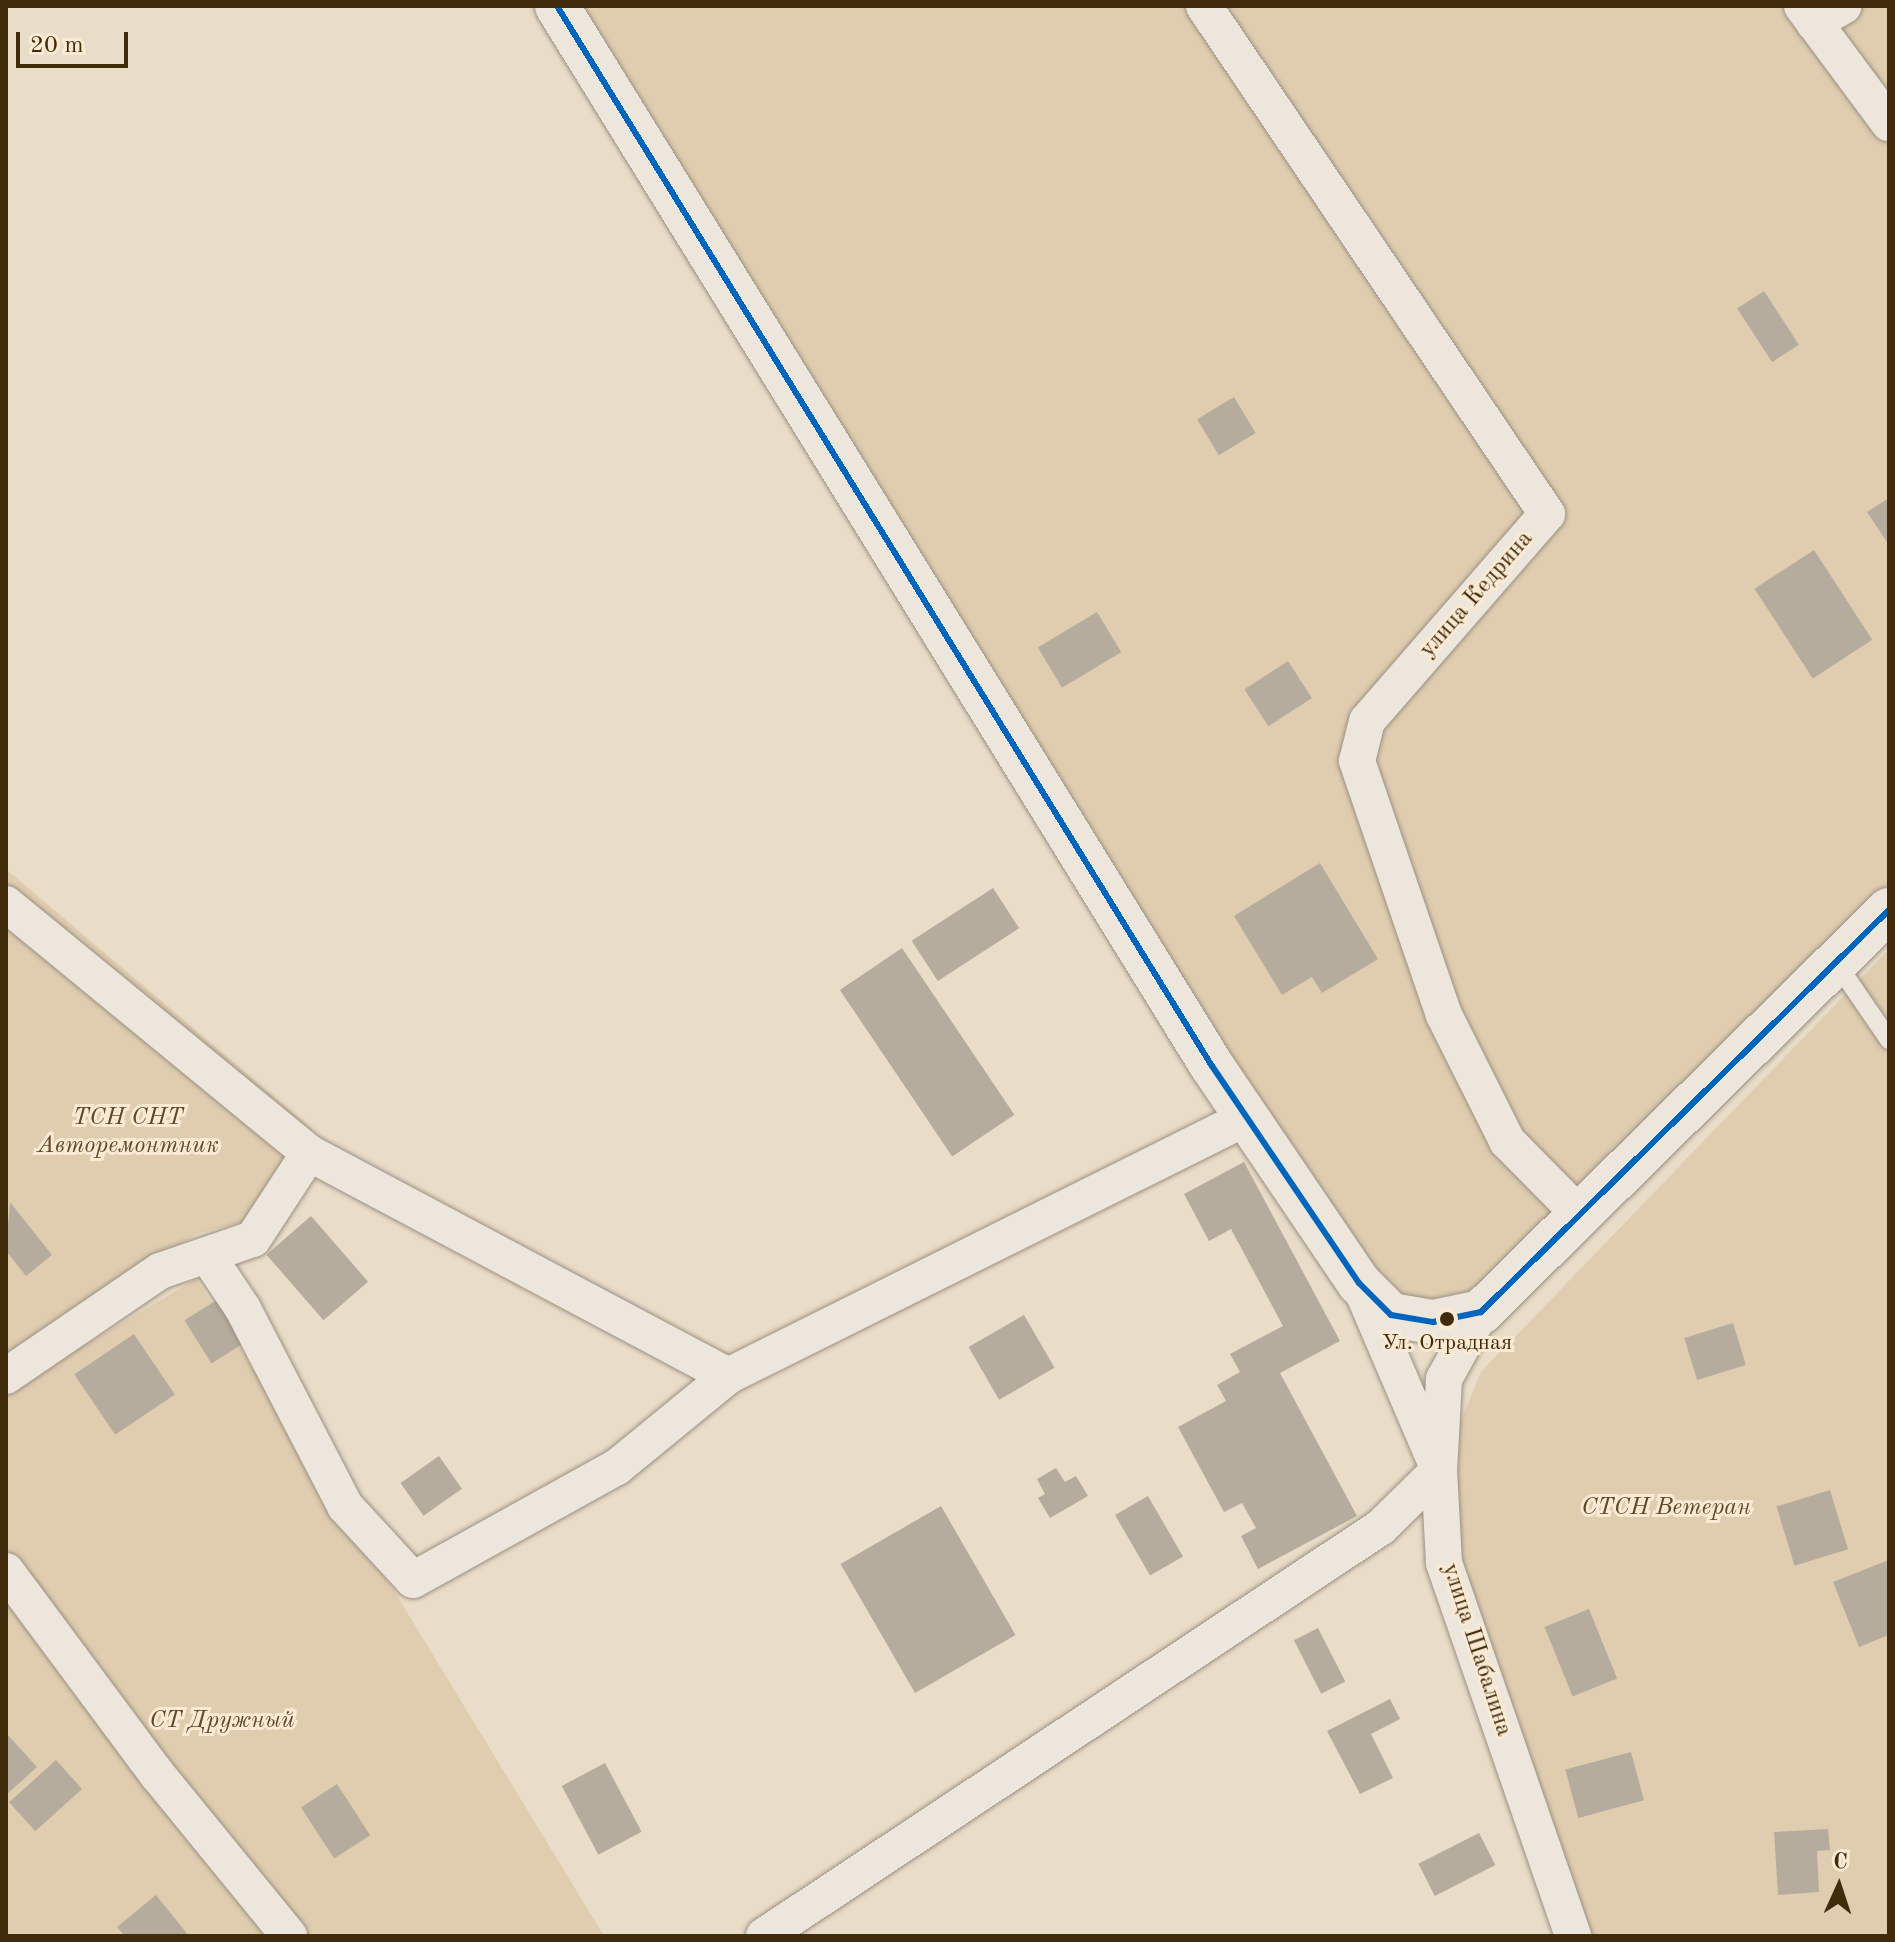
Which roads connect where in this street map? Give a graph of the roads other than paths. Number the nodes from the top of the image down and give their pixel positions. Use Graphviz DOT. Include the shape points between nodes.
graph roads {
  1 [pos="557,6"];
  2 [pos="1204,6"];
  3 [pos="1819,12"];
  4 [pos="1889,123"];
  5 [pos="6,904"];
  6 [pos="1889,910"];
  7 [pos="1835,961"];
  8 [pos="1889,1040"];
  9 [pos="1246,1118"];
  10 [pos="309,1153"];
  11 [pos="1579,1214"];
  12 [pos="207,1255"];
  13 [pos="1359,1283"];
  14 [pos="1481,1312"];
  15 [pos="6,1376"];
  16 [pos="728,1376"];
  17 [pos="1439,1470"];
  18 [pos="6,1571"];
  19 [pos="771,1935"];
  20 [pos="289,1936"];
  21 [pos="1573,1936"];
  1 -- 9 [label="main road"];
  2 -- 11 [label="street, улица Кедрина" via="1547,514 1367,721 1357,761 1444,1015 1507,1141"];
  3 -- 4 [label="street"];
  5 -- 10 [label="street"];
  6 -- 7 [label="main road, улица Шабалина"];
  7 -- 8 [label="lane"];
  7 -- 11 [label="main road, улица Шабалина"];
  9 -- 13 [label="main road"];
  9 -- 16 [label="street"];
  10 -- 12 [label="street" via="253,1239"];
  10 -- 16 [label="street"];
  11 -- 14 [label="main road, улица Шабалина"];
  12 -- 15 [label="street" via="160,1271"];
  12 -- 16 [label="street" via="243,1309 345,1506 413,1580 617,1467"];
  13 -- 14 [label="main road" via="1391,1315 1433,1322"];
  13 -- 17 [label="street"];
  14 -- 17 [label="street, улица Шабалина" via="1444,1379"];
  17 -- 19 [label="street" via="1381,1527"];
  17 -- 21 [label="street, улица Шабалина" via="1444,1563"];
  18 -- 20 [label="street" via="157,1774"];
}
